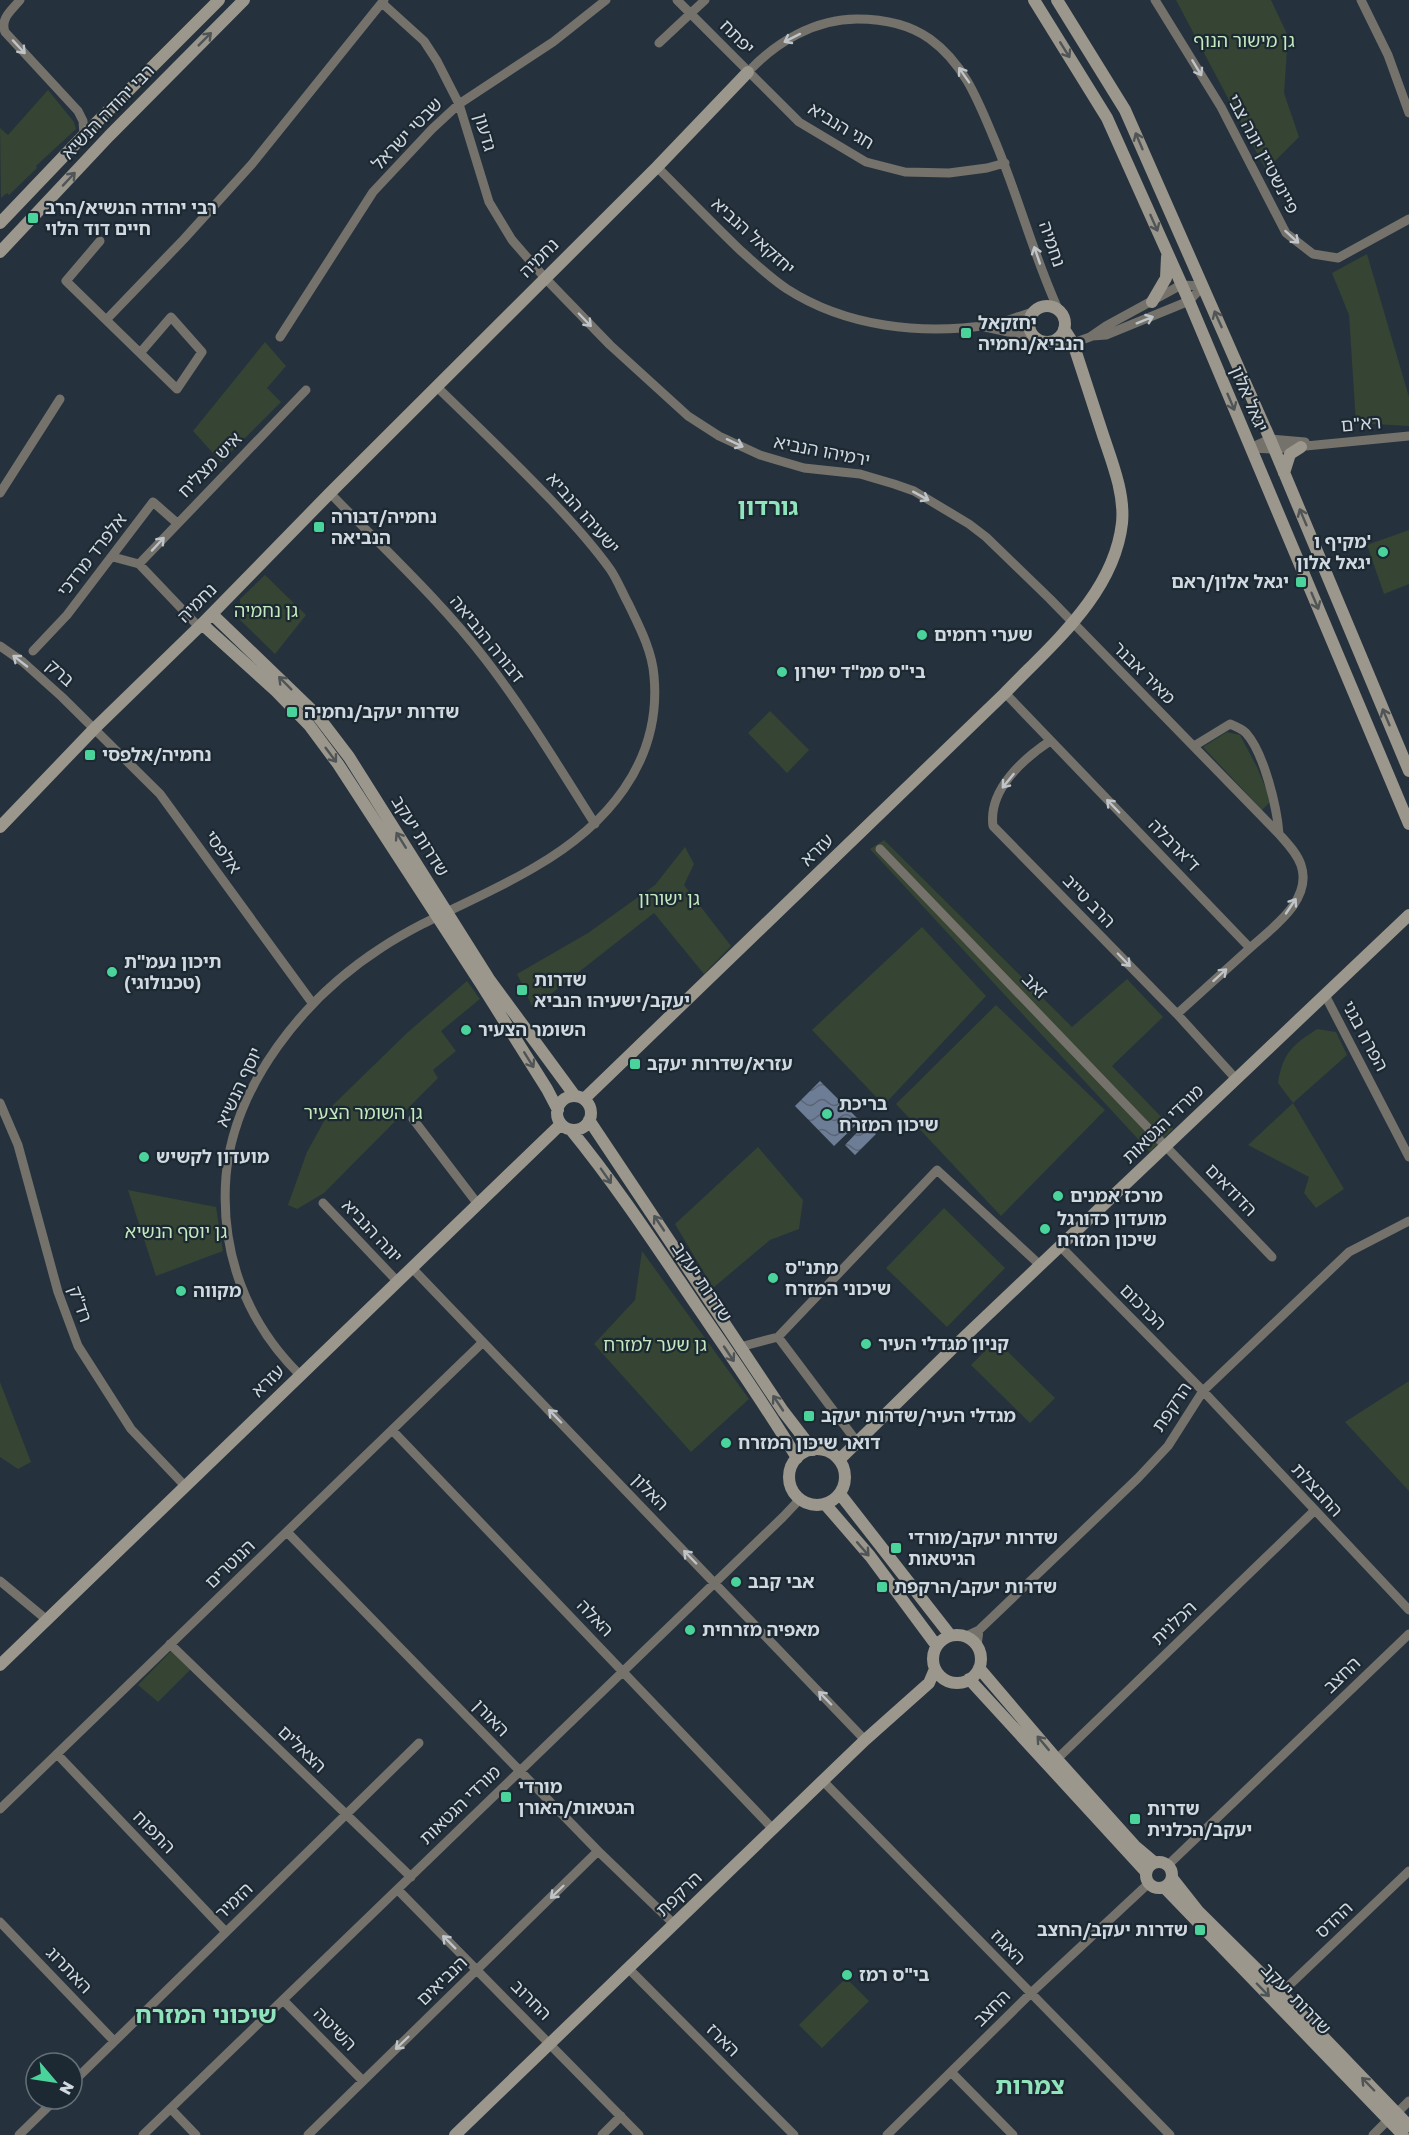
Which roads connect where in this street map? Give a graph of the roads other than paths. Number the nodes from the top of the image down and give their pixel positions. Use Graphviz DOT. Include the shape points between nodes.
graph roads {
  1 [pos="20,0"];
  2 [pos="219,0"];
  3 [pos="244,0"];
  4 [pos="606,0"];
  5 [pos="677,0"];
  6 [pos="705,0"];
  7 [pos="1034,0"];
  8 [pos="1058,0"];
  9 [pos="1155,0"];
  10 [pos="1360,0"];
  11 [pos="383,1"];
  12 [pos="691,15"];
  13 [pos="659,43"];
  14 [pos="748,72"];
  15 [pos="459,104"];
  16 [pos="1409,113"];
  17 [pos="84,135"];
  18 [pos="1005,163"];
  19 [pos="657,167"];
  20 [pos="1409,219"];
  21 [pos="0,224"];
  22 [pos="100,241"];
  23 [pos="0,252"];
  24 [pos="1167,253"];
  25 [pos="545,278"];
  26 [pos="1181,285"];
  27 [pos="1203,286"];
  28 [pos="1189,301"];
  29 [pos="1152,302"];
  30 [pos="1058,309"];
  31 [pos="1033,312"];
  32 [pos="106,320"];
  33 [pos="980,326"];
  34 [pos="1064,329"];
  35 [pos="280,337"];
  36 [pos="1090,337"];
  37 [pos="1035,338"];
  38 [pos="1050,342"];
  39 [pos="1073,343"];
  40 [pos="140,353"];
  41 [pos="436,386"];
  42 [pos="306,390"];
  43 [pos="60,399"];
  44 [pos="1409,436"];
  45 [pos="1273,444"];
  46 [pos="1317,444"];
  47 [pos="1301,447"];
  48 [pos="1250,448"];
  49 [pos="1284,473"];
  50 [pos="0,493"];
  51 [pos="330,493"];
  52 [pos="177,523"];
  53 [pos="113,557"];
  54 [pos="139,564"];
  55 [pos="212,614"];
  56 [pos="1071,624"];
  57 [pos="201,626"];
  58 [pos="0,646"];
  59 [pos="33,651"];
  60 [pos="1005,693"];
  61 [pos="95,728"];
  62 [pos="1050,741"];
  63 [pos="1194,746"];
  64 [pos="1409,771"];
  65 [pos="595,824"];
  66 [pos="1409,824"];
  67 [pos="0,826"];
  68 [pos="1279,834"];
  69 [pos="880,849"];
  70 [pos="441,914"];
  71 [pos="1406,919"];
  72 [pos="1250,948"];
  73 [pos="1325,995"];
  74 [pos="313,1004"];
  75 [pos="1177,1014"];
  76 [pos="1236,1078"];
  77 [pos="579,1098"];
  78 [pos="0,1103"];
  79 [pos="558,1110"];
  80 [pos="413,1119"];
  81 [pos="589,1120"];
  82 [pos="566,1127"];
  83 [pos="1166,1146"];
  84 [pos="1409,1157"];
  85 [pos="323,1203"];
  86 [pos="477,1203"];
  87 [pos="1409,1221"];
  88 [pos="1060,1246"];
  89 [pos="1272,1257"];
  90 [pos="1040,1265"];
  91 [pos="411,1267"];
  92 [pos="397,1281"];
  93 [pos="778,1337"];
  94 [pos="483,1342"];
  95 [pos="740,1347"];
  96 [pos="300,1375"];
  97 [pos="1203,1391"];
  98 [pos="392,1430"];
  99 [pos="857,1442"];
  100 [pos="813,1450"];
  101 [pos="797,1458"];
  102 [pos="839,1460"];
  103 [pos="185,1486"];
  104 [pos="840,1494"];
  105 [pos="800,1499"];
  106 [pos="825,1504"];
  107 [pos="1314,1511"];
  108 [pos="287,1532"];
  109 [pos="0,1581"];
  110 [pos="715,1583"];
  111 [pos="1409,1610"];
  112 [pos="47,1620"];
  113 [pos="980,1630"];
  114 [pos="1409,1634"];
  115 [pos="950,1635"];
  116 [pos="966,1636"];
  117 [pos="171,1644"];
  118 [pos="936,1645"];
  119 [pos="977,1646"];
  120 [pos="0,1665"];
  121 [pos="979,1668"];
  122 [pos="623,1672"];
  123 [pos="939,1674"];
  124 [pos="969,1679"];
  125 [pos="865,1740"];
  126 [pos="419,1743"];
  127 [pos="57,1754"];
  128 [pos="1057,1759"];
  129 [pos="520,1771"];
  130 [pos="823,1781"];
  131 [pos="0,1809"];
  132 [pos="346,1814"];
  133 [pos="773,1828"];
  134 [pos="598,1851"];
  135 [pos="1168,1865"];
  136 [pos="1150,1872"];
  137 [pos="1409,1872"];
  138 [pos="411,1877"];
  139 [pos="1168,1883"];
  140 [pos="398,1890"];
  141 [pos="0,1922"];
  142 [pos="674,1924"];
  143 [pos="226,1932"];
  144 [pos="628,1968"];
  145 [pos="477,1970"];
  146 [pos="1031,1993"];
  147 [pos="1281,1993"];
  148 [pos="283,2000"];
  149 [pos="114,2041"];
  150 [pos="550,2043"];
  151 [pos="84,2071"];
  152 [pos="951,2072"];
  153 [pos="363,2082"];
  154 [pos="1409,2101"];
  155 [pos="171,2109"];
  156 [pos="44,2111"];
  157 [pos="621,2116"];
  158 [pos="1392,2116"];
  159 [pos="1409,2126"];
  160 [pos="19,2135"];
  161 [pos="143,2135"];
  162 [pos="196,2135"];
  163 [pos="308,2135"];
  164 [pos="455,2135"];
  165 [pos="602,2135"];
  166 [pos="639,2135"];
  167 [pos="794,2135"];
  168 [pos="887,2135"];
  169 [pos="1013,2135"];
  170 [pos="1170,2135"];
  171 [pos="1373,2135"];
  172 [pos="1403,2135"];
  1 -- 17 [label="street, one-way" via="5,18 5,32 78,111"];
  2 -- 17 [label="street, רבי יהודה הנשיא"];
  23 -- 3 [label="street, רבי יהודה הנשיא, one-way" via="109,135"];
  4 -- 15 [label="street, שבטי ישראל" via="553,42"];
  5 -- 12 [label="street, יפתח"];
  6 -- 12 [label="street"];
  7 -- 24 [label="street, יגאל אלון, one-way" via="1107,118"];
  27 -- 8 [label="street, יגאל אלון, one-way" via="1125,110"];
  9 -- 20 [label="street, פיינשטיין יונה צבי, one-way" via="1221,107 1286,233 1313,254 1338,258"];
  10 -- 16 [label="street" via="1388,55"];
  11 -- 15 [label="street, גדעון" via="424,41"];
  11 -- 32 [label="street" via="252,164"];
  12 -- 13 [label="street"];
  12 -- 14 [label="street, יפתח"];
  14 -- 18 [label="street, חגי הנביא" via="799,122 866,162 905,172 949,172"];
  18 -- 14 [label="street, נחמיה, one-way" via="960,69 929,38 908,27 870,19 816,26 778,45"];
  14 -- 19 [label="street, נחמיה"];
  15 -- 25 [label="street, גדעון" via="489,202 512,240"];
  15 -- 35 [label="street, שבטי ישראל" via="373,192"];
  17 -- 21 [label="street, רבי יהודה הנשיא"];
  30 -- 18 [label="street, נחמיה, one-way"];
  19 -- 25 [label="street, נחמיה"];
  19 -- 33 [label="street, יחזקאל הנביא" via="767,275 809,301 851,318 899,328"];
  22 -- 32 [label="street" via="66,281"];
  24 -- 26 [label="street, יגאל אלון"];
  24 -- 29 [label="street" via="1166,278"];
  25 -- 41 [label="street, נחמיה"];
  25 -- 56 [label="street, ירמיהו הנביא, one-way" via="610,345 688,416 760,455 804,468 860,474 914,491 986,537"];
  26 -- 27 [label="street"];
  26 -- 28 [label="street, יגאל אלון"];
  26 -- 29 [label="street"];
  27 -- 28 [label="street"];
  45 -- 27 [label="street, יגאל אלון, one-way"];
  36 -- 28 [label="street, one-way" via="1106,335"];
  28 -- 48 [label="street, יגאל אלון, one-way"];
  29 -- 36 [label="street"];
  30 -- 31 [label="street" via="1042,306"];
  30 -- 34 [label="street" via="1064,318"];
  31 -- 33 [label="street, יחזקאל הנביא"];
  31 -- 37 [label="street" via="1029,328"];
  32 -- 40 [label="street"];
  33 -- 37 [label="street, יחזקאל הנביא"];
  34 -- 38 [label="street" via="1059,338"];
  34 -- 39 [label="street"];
  36 -- 39 [label="street"];
  37 -- 38 [label="street"];
  38 -- 39 [label="street"];
  39 -- 56 [label="street" via="1117,480 1122,521 1109,570"];
  40 -- 40 [label="street" via="171,317 202,352 177,389"];
  41 -- 51 [label="street, נחמיה"];
  41 -- 65 [label="street, ישעיהו הנביא" via="588,539 612,572 645,637 654,674 648,740 618,799"];
  42 -- 52 [label="street, איש מצליח"];
  43 -- 50 [label="street"];
  44 -- 46 [label="street, רא\"ם"];
  45 -- 46 [label="street, רא\"ם"];
  45 -- 47 [label="street, רא\"ם"];
  45 -- 48 [label="street, רא\"ם"];
  45 -- 49 [label="street, יגאל אלון"];
  46 -- 47 [label="street, רא\"ם"];
  47 -- 49 [label="street" via="1290,454"];
  48 -- 66 [label="street, יגאל אלון, one-way"];
  64 -- 49 [label="street, יגאל אלון, one-way"];
  51 -- 55 [label="street, נחמיה"];
  51 -- 65 [label="street, דבורה הנביאה" via="486,660"];
  52 -- 53 [label="street, אלפרד מרדכי" via="153,502"];
  54 -- 52 [label="street, איש מצליח, one-way"];
  53 -- 54 [label="street"];
  53 -- 59 [label="street, אלפרד מרדכי"];
  54 -- 57 [label="street"];
  55 -- 57 [label="street, נחמיה"];
  70 -- 55 [label="street, שדרות יעקב, one-way" via="349,757 316,715"];
  56 -- 60 [label="street, עזרא"];
  56 -- 63 [label="street, מאיר אבנר"];
  57 -- 61 [label="street, נחמיה"];
  57 -- 70 [label="street, שדרות יעקב, one-way" via="309,725"];
  61 -- 58 [label="street, ברק, one-way"];
  60 -- 62 [label="street, ד'ארבלה"];
  60 -- 77 [label="street, עזרא"];
  61 -- 67 [label="street, נחמיה"];
  61 -- 74 [label="street, אלפסי" via="160,794"];
  72 -- 62 [label="street, ד'ארבלה, one-way"];
  62 -- 75 [label="street, הרב טייב, one-way" via="1004,784 994,802 993,826"];
  63 -- 68 [label="street, מאיר אבנר"];
  63 -- 68 [label="street, מאיר אבנר" via="1230,724 1245,732 1272,791"];
  65 -- 70 [label="street, ישעיהו הנביא" via="535,867"];
  72 -- 68 [label="street, מאיר אבנר, one-way" via="1291,910 1301,887 1301,866"];
  69 -- 83 [label="street, זאב"];
  70 -- 74 [label="street, יוסף הנשיא" via="378,950"];
  70 -- 77 [label="street, שדרות יעקב"];
  70 -- 79 [label="street, שדרות יעקב, one-way"];
  71 -- 73 [label="street, מורדי הגטאות"];
  75 -- 72 [label="street, one-way"];
  73 -- 76 [label="street, מורדי הגטאות"];
  73 -- 84 [label="street, הפרח בגני"];
  74 -- 96 [label="street, יוסף הנשיא" via="280,1041 255,1085 231,1147 224,1199 232,1254 245,1299 278,1353"];
  75 -- 76 [label="street, הרב טייב"];
  76 -- 83 [label="street, מורדי הגטאות"];
  77 -- 79 [label="street" via="562,1102"];
  77 -- 81 [label="street" via="591,1110"];
  78 -- 103 [label="street, רד\"ק" via="18,1145 58,1292 78,1346 131,1428"];
  79 -- 82 [label="street"];
  80 -- 86 [label="street"];
  81 -- 82 [label="street" via="582,1128"];
  95 -- 81 [label="street, שדרות יעקב, one-way"];
  82 -- 86 [label="street, עזרא"];
  82 -- 101 [label="street, שדרות יעקב, one-way" via="662,1254"];
  83 -- 88 [label="street, מורדי הגטאות"];
  83 -- 89 [label="street, הדודאים"];
  85 -- 92 [label="street, יונה הנביא"];
  86 -- 91 [label="street, עזרא"];
  87 -- 97 [label="street, הרקפת" via="1349,1252"];
  88 -- 90 [label="street, מורדי הגטאות"];
  88 -- 97 [label="street, הכרכום"];
  90 -- 93 [label="street" via="937,1170"];
  90 -- 99 [label="street, מורדי הגטאות"];
  91 -- 92 [label="street, עזרא"];
  91 -- 94 [label="street, האלון"];
  92 -- 96 [label="street, עזרא"];
  93 -- 95 [label="street"];
  93 -- 99 [label="street"];
  94 -- 98 [label="street, הנוטרים"];
  110 -- 94 [label="street, האלון, one-way"];
  100 -- 95 [label="street, שדרות יעקב, one-way"];
  96 -- 103 [label="street, עזרא"];
  97 -- 107 [label="street, החבצלת"];
  97 -- 113 [label="street, הרקפת" via="1168,1446"];
  98 -- 108 [label="street, הנוטרים"];
  98 -- 122 [label="street, האלה"];
  99 -- 102 [label="street, מורדי הגטאות"];
  100 -- 101 [label="street"];
  100 -- 102 [label="street" via="828,1451"];
  101 -- 105 [label="street" via="790,1474"];
  102 -- 104 [label="street" via="845,1477"];
  103 -- 112 [label="street, עזרא"];
  104 -- 106 [label="street"];
  104 -- 115 [label="street"];
  105 -- 106 [label="street"];
  105 -- 110 [label="street, מורדי הגטאות"];
  106 -- 118 [label="street, one-way" via="870,1556"];
  107 -- 111 [label="street, החבצלת"];
  107 -- 128 [label="street, הכלנית"];
  108 -- 117 [label="street, הנוטרים"];
  108 -- 129 [label="street, האורן"];
  109 -- 112 [label="street"];
  110 -- 122 [label="street, מורדי הגטאות"];
  125 -- 110 [label="street, האלון, one-way"];
  112 -- 120 [label="street, עזרא"];
  113 -- 116 [label="street, הרקפת"];
  113 -- 119 [label="street"];
  114 -- 135 [label="street, החצב"];
  115 -- 116 [label="street"];
  115 -- 118 [label="street"];
  116 -- 119 [label="street"];
  117 -- 127 [label="street, הנוטרים"];
  117 -- 132 [label="street, הצאלים"];
  118 -- 123 [label="street" via="932,1661"];
  119 -- 121 [label="street"];
  121 -- 124 [label="street"];
  128 -- 121 [label="street, one-way"];
  122 -- 129 [label="street, מורדי הגטאות"];
  122 -- 133 [label="street, האלה"];
  123 -- 124 [label="street" via="955,1683"];
  123 -- 125 [label="street, הרקפת"];
  124 -- 136 [label="street"];
  125 -- 130 [label="street, הרקפת"];
  126 -- 132 [label="street, הזמיר"];
  127 -- 131 [label="street, הנוטרים"];
  127 -- 143 [label="street, התפוח"];
  128 -- 136 [label="street" via="1136,1846"];
  129 -- 134 [label="street, האורן"];
  129 -- 138 [label="street, מורדי הגטאות"];
  130 -- 133 [label="street, הרקפת"];
  130 -- 146 [label="street, האגוז"];
  132 -- 138 [label="street, הצאלים"];
  132 -- 143 [label="street, הזמיר"];
  133 -- 142 [label="street, הרקפת"];
  134 -- 142 [label="street, האורן"];
  134 -- 145 [label="street, הנביאים, one-way"];
  135 -- 136 [label="street" via="1162,1862"];
  135 -- 139 [label="street" via="1172,1871"];
  136 -- 139 [label="street" via="1156,1888"];
  136 -- 146 [label="street, החצב"];
  137 -- 147 [label="street, ההדס"];
  138 -- 140 [label="street, מורדי הגטאות"];
  139 -- 147 [label="street, שדרות יעקב"];
  139 -- 158 [label="street, שדרות יעקב, one-way"];
  145 -- 140 [label="street, החרוב, one-way"];
  140 -- 148 [label="street, מורדי הגטאות"];
  141 -- 149 [label="street, האתרוג"];
  142 -- 144 [label="street, הרקפת"];
  143 -- 149 [label="street, הזמיר"];
  144 -- 150 [label="street, הרקפת"];
  144 -- 167 [label="street, הארז"];
  145 -- 150 [label="street, החרוב"];
  145 -- 153 [label="street, הנביאים, one-way"];
  146 -- 152 [label="street, החצב"];
  146 -- 170 [label="street, האגוז"];
  158 -- 147 [label="street, שדרות יעקב, one-way"];
  148 -- 153 [label="street, השיטה"];
  148 -- 155 [label="street, מורדי הגטאות"];
  149 -- 151 [label="street, הזמיר"];
  150 -- 157 [label="street, החרוב"];
  150 -- 164 [label="street, הרקפת"];
  152 -- 168 [label="street, החצב"];
  152 -- 169 [label="street"];
  153 -- 163 [label="street, הנביאים"];
  154 -- 158 [label="street"];
  155 -- 161 [label="street, מורדי הגטאות"];
  155 -- 162 [label="street"];
  156 -- 160 [label="street"];
  157 -- 165 [label="street"];
  157 -- 166 [label="street, החרוב"];
  158 -- 159 [label="street, שדרות יעקב"];
  158 -- 171 [label="street"];
  158 -- 172 [label="street, שדרות יעקב"];
}
